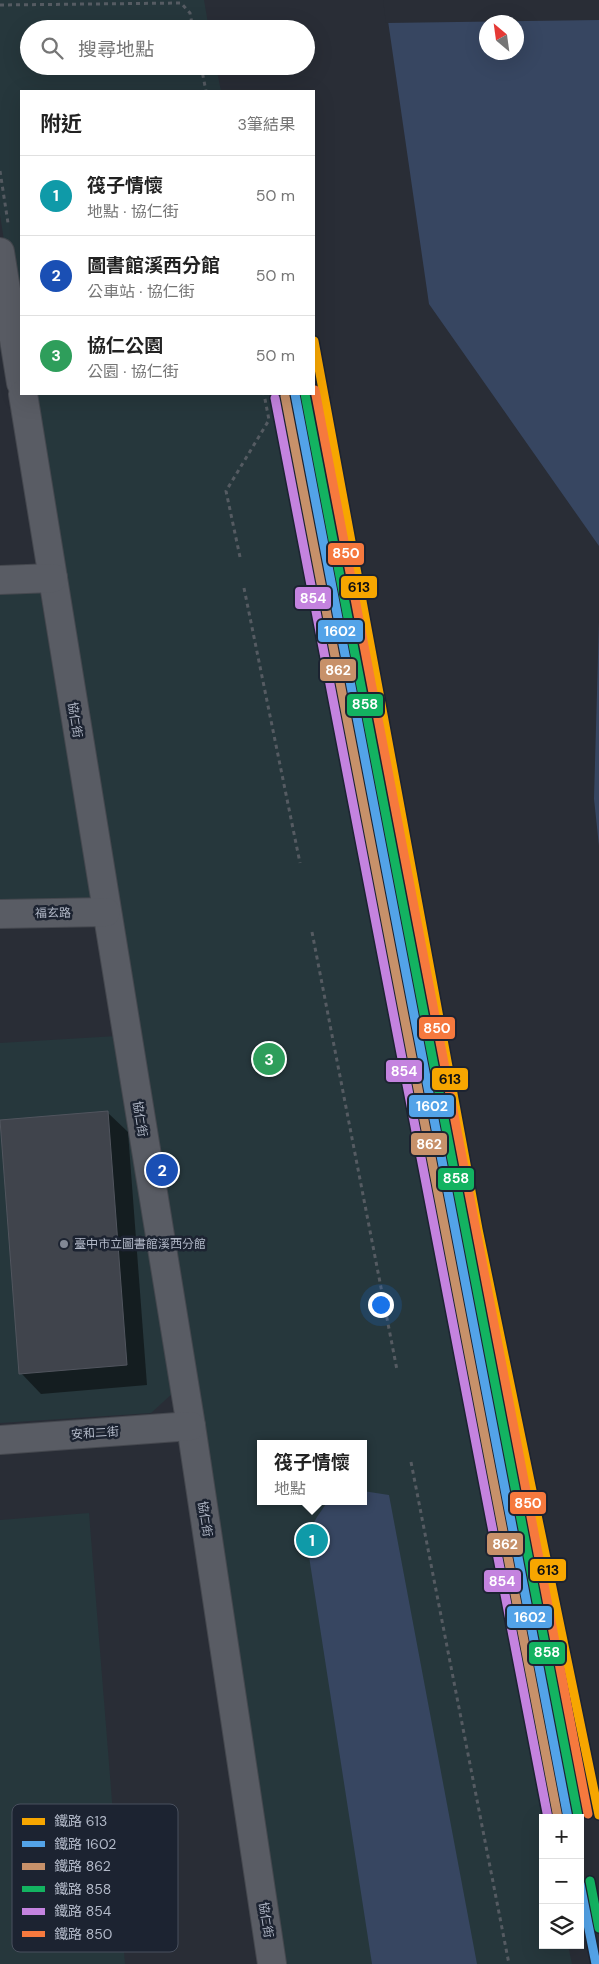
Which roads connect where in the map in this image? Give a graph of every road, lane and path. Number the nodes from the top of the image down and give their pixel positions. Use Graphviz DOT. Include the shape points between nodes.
graph roads {
  1 [pos="0,5"];
  2 [pos="192,20"];
  3 [pos="203,75"];
  4 [pos="206,90"];
  5 [pos="0,252"];
  6 [pos="20,377"];
  7 [pos="23,395"];
  8 [pos="264,395"];
  9 [pos="240,557"];
  10 [pos="53,578"];
  11 [pos="0,580"];
  12 [pos="244,588"];
  13 [pos="300,862"];
  14 [pos="106,912"];
  15 [pos="0,914"];
  16 [pos="312,932"];
  17 [pos="397,1370"];
  18 [pos="191,1426"];
  19 [pos="0,1440"];
  20 [pos="410,1462"];
  21 [pos="272,1964"];
  22 [pos="509,1964"];
  1 -- 2 [label="path" via="181,3"];
  3 -- 4 [label="path"];
  5 -- 6 [label="street"];
  7 -- 10 [label="street, 協仁街"];
  8 -- 9 [label="path" via="269,420 226,491"];
  10 -- 11 [label="street"];
  10 -- 14 [label="street, 協仁街"];
  12 -- 13 [label="path"];
  14 -- 15 [label="street, 福玄路"];
  14 -- 18 [label="street, 協仁街"];
  16 -- 17 [label="path"];
  18 -- 19 [label="street, 安和二街"];
  18 -- 21 [label="street, 協仁街"];
  20 -- 22 [label="path"];
}
